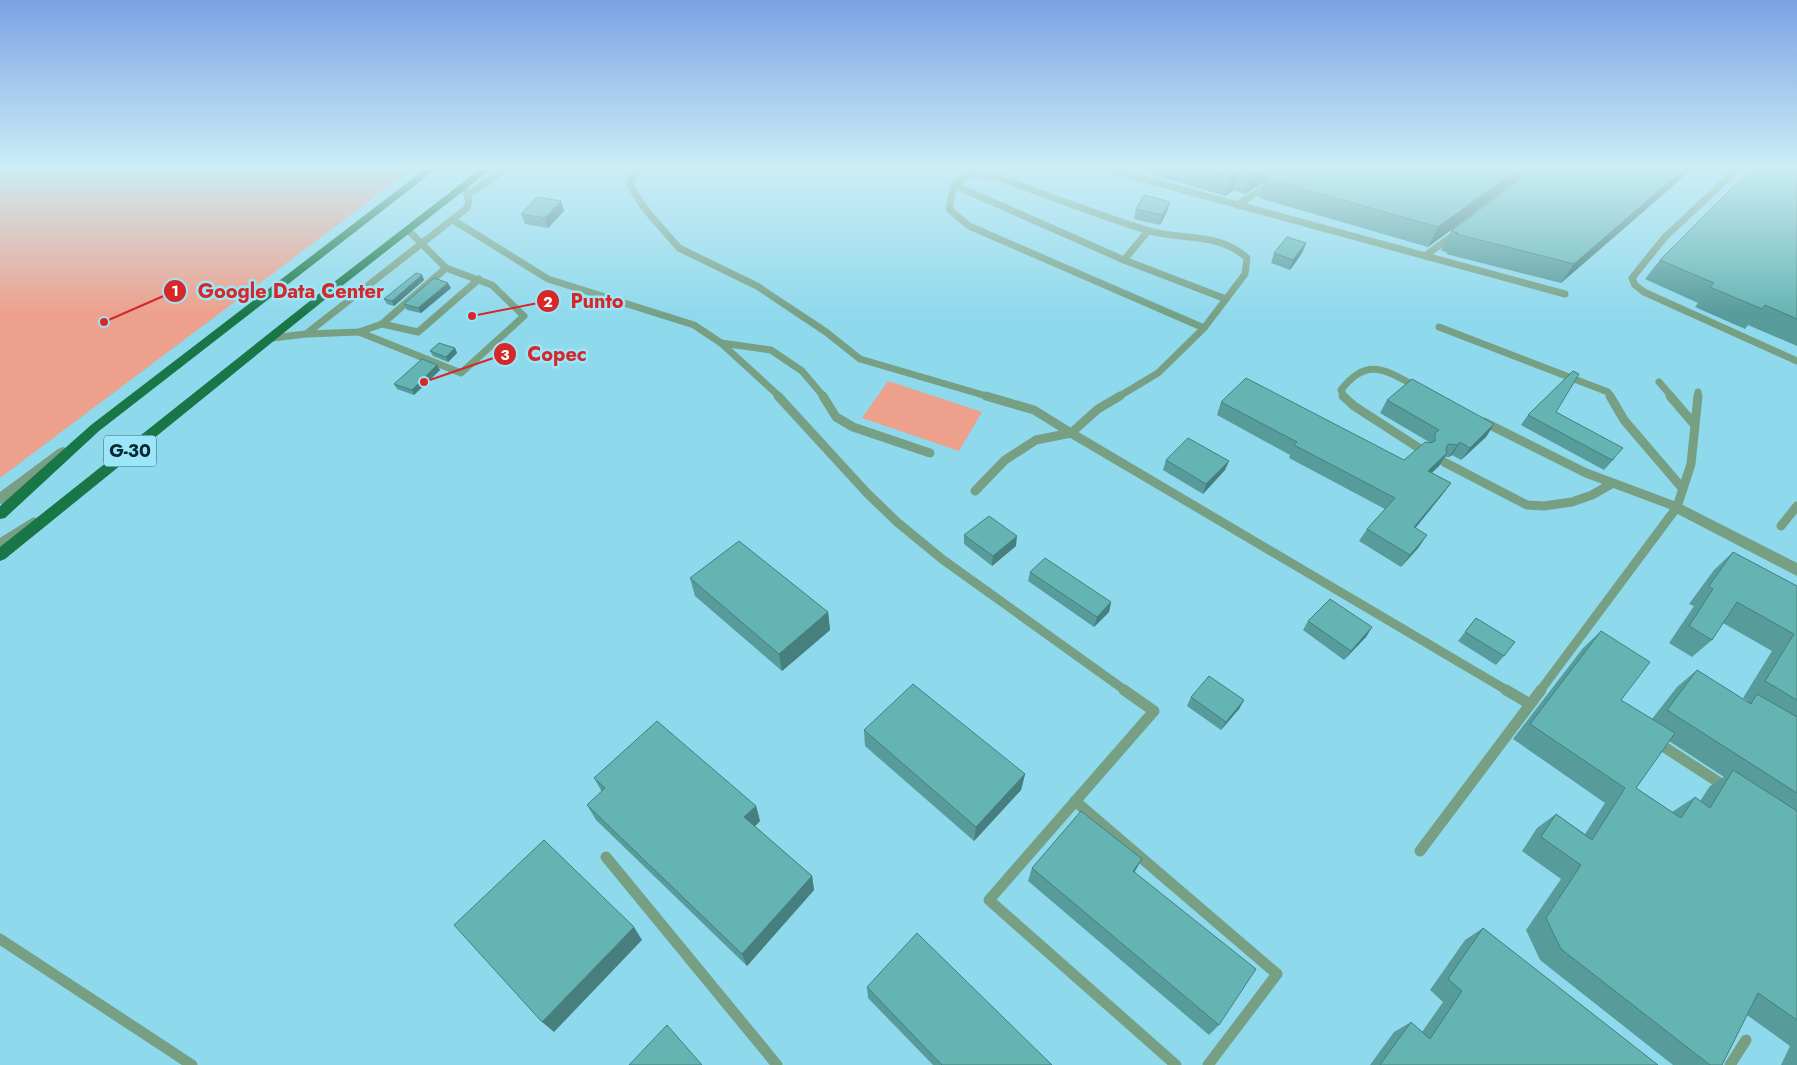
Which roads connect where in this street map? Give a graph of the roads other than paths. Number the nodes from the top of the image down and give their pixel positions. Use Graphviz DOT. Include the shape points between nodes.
graph roads {
  1 [pos="371,216"];
  2 [pos="429,216"];
  3 [pos="458,216"];
  4 [pos="651,216"];
  5 [pos="957,216"];
  6 [pos="1024,216"];
  7 [pos="1105,216"];
  8 [pos="1276,216"];
  9 [pos="1688,216"];
  10 [pos="453,220"];
  11 [pos="1463,228"];
  12 [pos="408,230"];
  13 [pos="1148,231"];
  14 [pos="422,244"];
  15 [pos="1425,256"];
  16 [pos="1124,260"];
  17 [pos="446,268"];
  18 [pos="479,279"];
  19 [pos="1565,294"];
  20 [pos="1226,299"];
  21 [pos="382,324"];
  22 [pos="1439,327"];
  23 [pos="1204,328"];
  24 [pos="359,332"];
  25 [pos="306,334"];
  26 [pos="272,338"];
  27 [pos="721,343"];
  28 [pos="1797,361"];
  29 [pos="1659,382"];
  30 [pos="1427,392"];
  31 [pos="1698,392"];
  32 [pos="1478,419"];
  33 [pos="1694,424"];
  34 [pos="95,428"];
  35 [pos="1071,433"];
  36 [pos="1422,450"];
  37 [pos="930,453"];
  38 [pos="1444,462"];
  39 [pos="1613,483"];
  40 [pos="1683,489"];
  41 [pos="975,491"];
  42 [pos="0,499"];
  43 [pos="65,504"];
  44 [pos="1797,506"];
  45 [pos="1677,507"];
  46 [pos="0,514"];
  47 [pos="1781,526"];
  48 [pos="0,543"];
  49 [pos="0,555"];
  50 [pos="1797,570"];
  51 [pos="1530,704"];
  52 [pos="1644,733"];
  53 [pos="1732,791"];
  54 [pos="1075,801"];
  55 [pos="1420,851"];
  56 [pos="606,857"];
  57 [pos="0,939"];
  58 [pos="1746,1040"];
  59 [pos="192,1065"];
  60 [pos="777,1065"];
  61 [pos="1176,1065"];
  62 [pos="1208,1065"];
  63 [pos="1730,1065"];
  1 -- 34 [label="main road, G-30"];
  2 -- 12 [label="main road, G-30"];
  3 -- 10 [label="lane"];
  4 -- 35 [label="lane" via="679,248 757,286 860,359 1034,410"];
  5 -- 23 [label="lane" via="969,226"];
  6 -- 16 [label="lane"];
  7 -- 13 [label="lane"];
  8 -- 15 [label="lane"];
  9 -- 28 [label="lane" via="1665,237 1632,278 1636,285 1644,292"];
  10 -- 14 [label="lane"];
  10 -- 27 [label="lane" via="548,279 694,325"];
  11 -- 15 [label="lane"];
  12 -- 14 [label="lane"];
  12 -- 26 [label="main road, G-30"];
  13 -- 16 [label="lane"];
  13 -- 20 [label="lane" via="1208,240 1236,248 1247,258 1245,274"];
  14 -- 17 [label="lane"];
  14 -- 25 [label="lane"];
  15 -- 19 [label="lane"];
  16 -- 20 [label="lane"];
  17 -- 18 [label="lane"];
  17 -- 21 [label="lane"];
  18 -- 21 [label="lane" via="418,332"];
  18 -- 24 [label="lane" via="492,285 524,316 461,373"];
  20 -- 23 [label="lane"];
  21 -- 24 [label="lane"];
  22 -- 40 [label="lane" via="1608,392 1624,420"];
  23 -- 35 [label="lane" via="1158,373 1098,409"];
  24 -- 25 [label="lane"];
  25 -- 26 [label="lane"];
  26 -- 43 [label="main road, G-30"];
  27 -- 37 [label="lane" via="771,350 802,370 836,418 853,427"];
  27 -- 54 [label="lane" via="786,403 867,493 898,522 942,559 1154,711"];
  29 -- 33 [label="lane"];
  30 -- 36 [label="lane" via="1376,369 1356,373 1341,390 1344,398 1354,406"];
  31 -- 33 [label="lane"];
  32 -- 39 [label="lane" via="1586,473"];
  33 -- 40 [label="lane" via="1691,464"];
  34 -- 42 [label="street"];
  34 -- 46 [label="main road, G-30"];
  35 -- 41 [label="lane" via="1036,440 1005,460"];
  35 -- 51 [label="lane"];
  38 -- 39 [label="lane" via="1527,504 1544,506 1572,502"];
  39 -- 45 [label="lane"];
  40 -- 45 [label="lane"];
  43 -- 48 [label="lane"];
  43 -- 49 [label="main road, G-30"];
  44 -- 47 [label="lane"];
  45 -- 50 [label="street"];
  45 -- 51 [label="lane"];
  51 -- 55 [label="lane"];
  52 -- 53 [label="lane"];
  54 -- 61 [label="lane" via="989,900"];
  54 -- 62 [label="lane" via="1276,974"];
  56 -- 60 [label="lane"];
  57 -- 59 [label="lane"];
  58 -- 63 [label="lane"];
}
